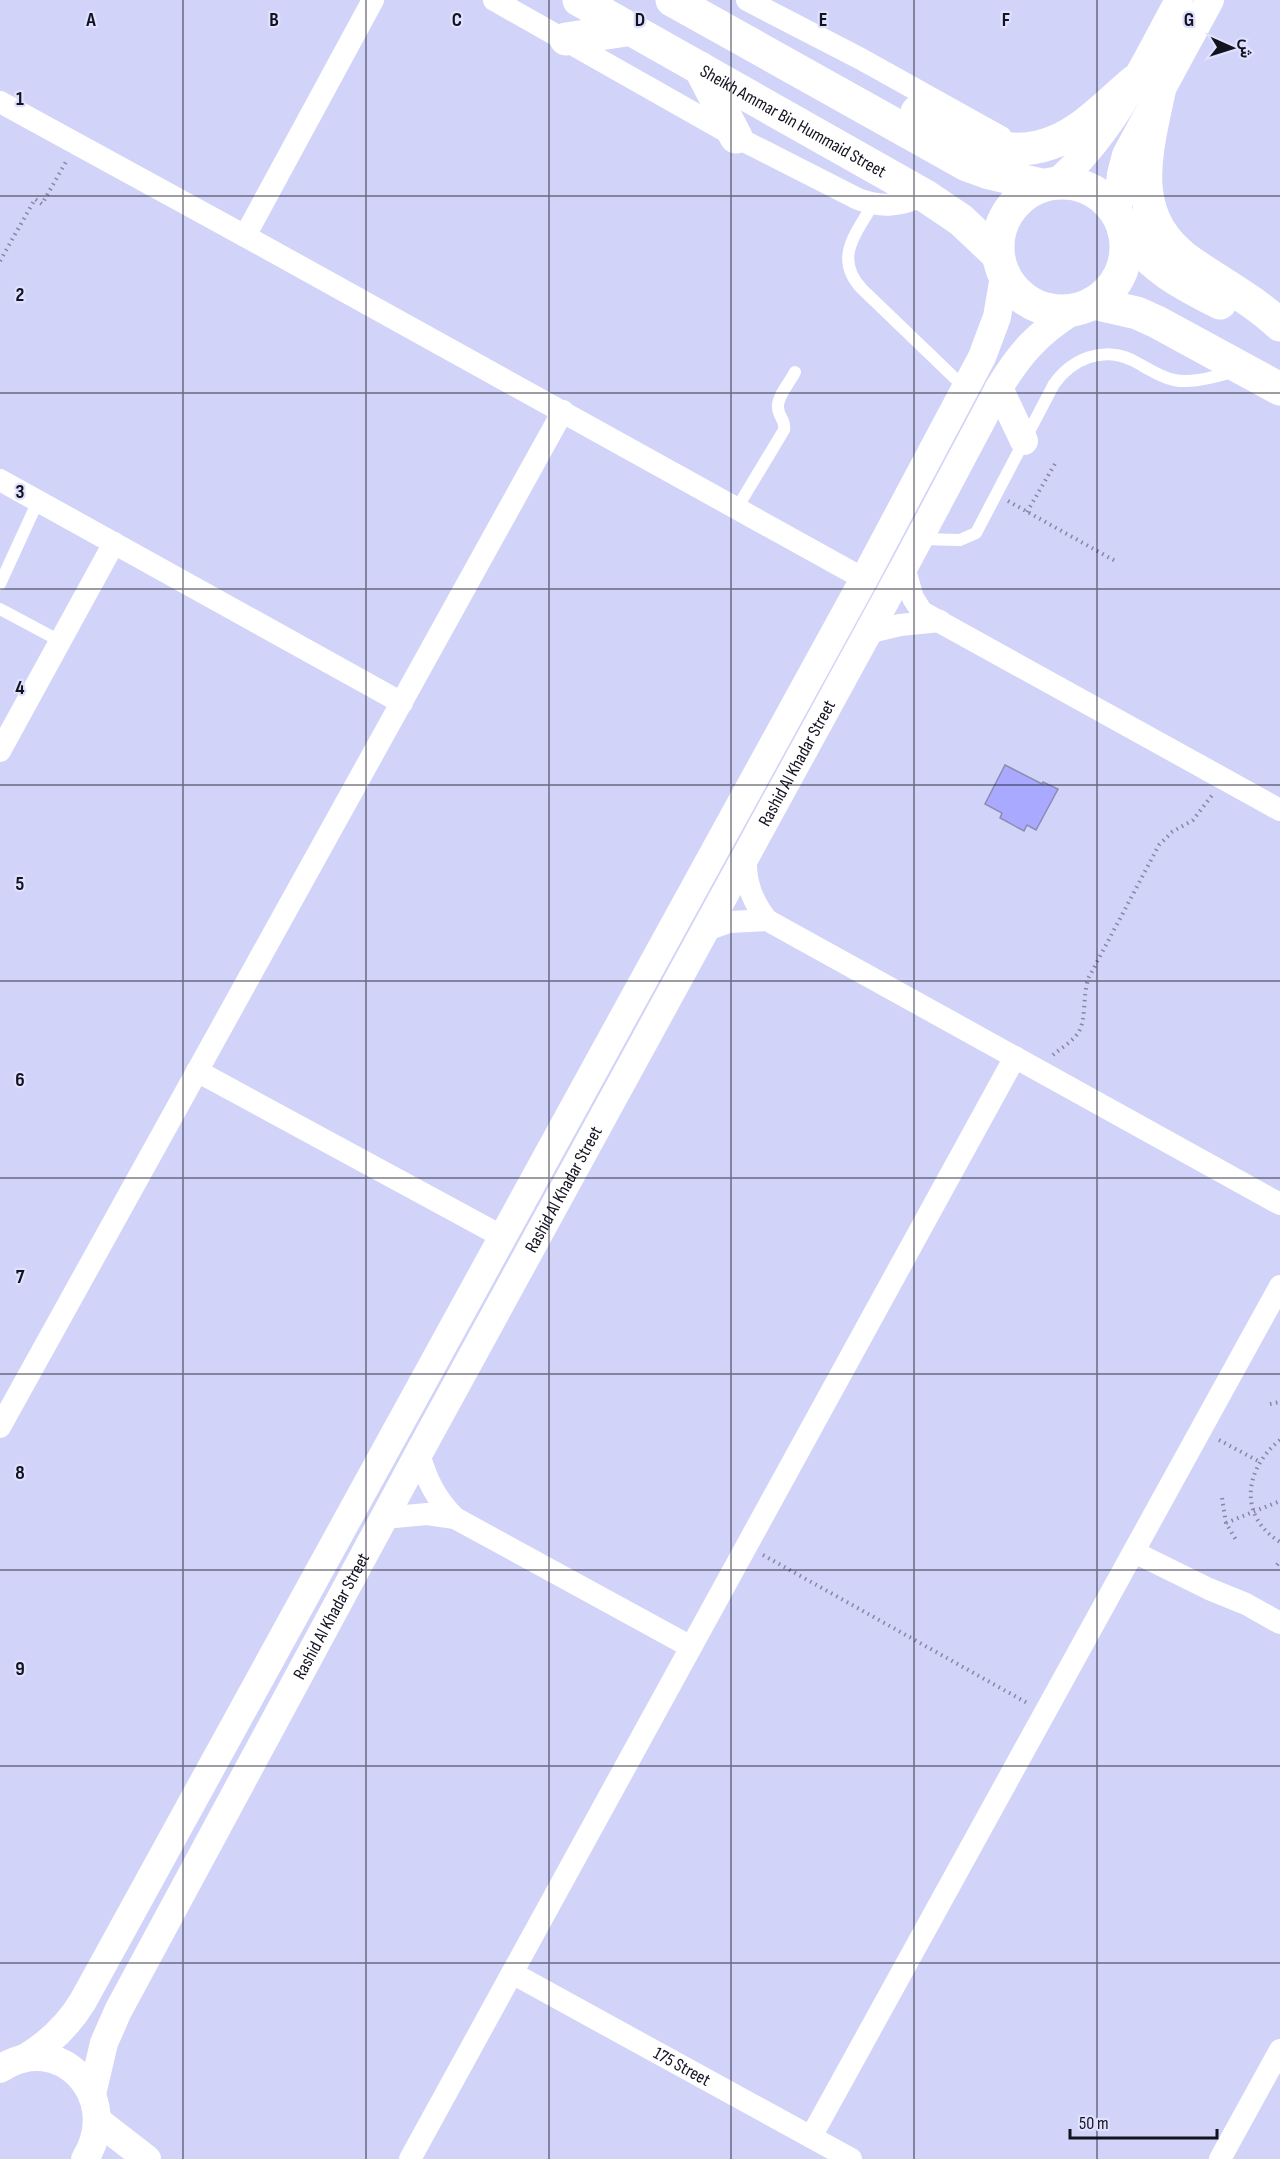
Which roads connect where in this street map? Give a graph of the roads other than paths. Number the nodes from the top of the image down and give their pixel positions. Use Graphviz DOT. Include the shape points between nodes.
graph roads {
  1 [pos="373,0"];
  2 [pos="494,0"];
  3 [pos="579,0"];
  4 [pos="672,0"];
  5 [pos="747,0"];
  6 [pos="1179,0"];
  7 [pos="1210,0"];
  8 [pos="633,29"];
  9 [pos="566,39"];
  10 [pos="700,68"];
  11 [pos="1147,87"];
  12 [pos="840,95"];
  13 [pos="0,102"];
  14 [pos="736,137"];
  15 [pos="1024,150"];
  16 [pos="1050,184"];
  17 [pos="924,195"];
  18 [pos="873,204"];
  19 [pos="1120,222"];
  20 [pos="245,236"];
  21 [pos="1001,266"];
  22 [pos="1083,307"];
  23 [pos="1280,325"];
  24 [pos="1280,334"];
  25 [pos="1245,370"];
  26 [pos="795,372"];
  27 [pos="965,388"];
  28 [pos="999,388"];
  29 [pos="1280,389"];
  30 [pos="563,411"];
  31 [pos="1024,441"];
  32 [pos="0,480"];
  33 [pos="38,501"];
  34 [pos="737,508"];
  35 [pos="919,539"];
  36 [pos="114,543"];
  37 [pos="904,567"];
  38 [pos="864,579"];
  39 [pos="0,584"];
  40 [pos="0,609"];
  41 [pos="940,621"];
  42 [pos="867,633"];
  43 [pos="60,641"];
  44 [pos="402,702"];
  45 [pos="0,751"];
  46 [pos="1280,810"];
  47 [pos="746,858"];
  48 [pos="767,920"];
  49 [pos="704,931"];
  50 [pos="1015,1057"];
  51 [pos="197,1071"];
  52 [pos="1280,1204"];
  53 [pos="503,1237"];
  54 [pos="1280,1286"];
  55 [pos="0,1427"];
  56 [pos="419,1454"];
  57 [pos="384,1518"];
  58 [pos="455,1518"];
  59 [pos="1137,1545"];
  60 [pos="1280,1623"];
  61 [pos="691,1647"];
  62 [pos="512,1973"];
  63 [pos="1280,2050"];
  64 [pos="8,2064"];
  65 [pos="92,2094"];
  66 [pos="98,2121"];
  67 [pos="811,2137"];
  68 [pos="85,2159"];
  69 [pos="147,2159"];
  70 [pos="410,2159"];
  71 [pos="851,2159"];
  72 [pos="1221,2159"];
  1 -- 20 [label="street"];
  2 -- 9 [label="street"];
  3 -- 8 [label="main road, Sheikh Ammar Bin Hummaid Street"];
  4 -- 12 [label="main road"];
  5 -- 15 [label="street"];
  6 -- 11 [label="street"];
  7 -- 11 [label="street"];
  8 -- 9 [label="main road"];
  8 -- 10 [label="main road, Sheikh Ammar Bin Hummaid Street"];
  9 -- 14 [label="street"];
  10 -- 14 [label="main road"];
  10 -- 17 [label="main road, Sheikh Ammar Bin Hummaid Street"];
  11 -- 15 [label="main road" via="1064,138"];
  11 -- 16 [label="street" via="1096,143"];
  11 -- 19 [label="street" via="1121,174"];
  11 -- 23 [label="main road" via="1146,194 1162,232 1191,262"];
  12 -- 15 [label="main road" via="888,99 977,142 1000,149"];
  12 -- 16 [label="main road" via="967,165 989,174"];
  13 -- 20 [label="street"];
  14 -- 18 [label="street"];
  16 -- 19 [label="main road" via="1092,189 1106,200"];
  16 -- 21 [label="main road" via="1023,196 1007,212 999,233"];
  17 -- 18 [label="street" via="899,204"];
  17 -- 21 [label="main road, Sheikh Ammar Bin Hummaid Street" via="960,220"];
  18 -- 27 [label="lane" via="849,246 850,274"];
  19 -- 22 [label="main road" via="1126,252 1121,273 1109,290"];
  19 -- 24 [label="main road" via="1139,250 1177,281"];
  20 -- 30 [label="street"];
  21 -- 22 [label="main road" via="1016,292 1032,304 1052,311"];
  21 -- 27 [label="street, Rashid Al Khadar Street" via="997,317"];
  22 -- 25 [label="main road" via="1115,307 1158,322"];
  22 -- 28 [label="street, Rashid Al Khadar Street" via="1040,334"];
  25 -- 29 [label="main road"];
  25 -- 31 [label="lane" via="1176,381 1118,356 1080,360 1054,384"];
  26 -- 34 [label="lane" via="778,406 784,430"];
  27 -- 38 [label="street, Rashid Al Khadar Street"];
  28 -- 31 [label="street"];
  28 -- 35 [label="street, Rashid Al Khadar Street"];
  30 -- 34 [label="street"];
  30 -- 44 [label="street"];
  31 -- 35 [label="lane" via="980,528 971,537"];
  32 -- 33 [label="street"];
  33 -- 36 [label="street"];
  33 -- 39 [label="lane"];
  34 -- 38 [label="street"];
  35 -- 37 [label="street, Rashid Al Khadar Street"];
  36 -- 43 [label="street"];
  36 -- 44 [label="street"];
  37 -- 41 [label="street" via="913,598 922,612"];
  37 -- 42 [label="street, Rashid Al Khadar Street"];
  38 -- 53 [label="street, Rashid Al Khadar Street"];
  40 -- 43 [label="lane"];
  41 -- 42 [label="street"];
  41 -- 46 [label="street"];
  42 -- 47 [label="street, Rashid Al Khadar Street"];
  43 -- 45 [label="street"];
  44 -- 51 [label="street"];
  47 -- 48 [label="street" via="748,885"];
  47 -- 49 [label="street, Rashid Al Khadar Street"];
  48 -- 49 [label="street" via="729,922"];
  48 -- 50 [label="street"];
  49 -- 56 [label="street, Rashid Al Khadar Street"];
  50 -- 52 [label="street"];
  50 -- 61 [label="street"];
  51 -- 53 [label="street"];
  51 -- 55 [label="street"];
  53 -- 64 [label="street, Rashid Al Khadar Street" via="83,2001 53,2040"];
  54 -- 59 [label="street"];
  56 -- 57 [label="street, Rashid Al Khadar Street"];
  56 -- 58 [label="street" via="428,1482"];
  57 -- 58 [label="street" via="427,1514"];
  57 -- 65 [label="street, Rashid Al Khadar Street" via="118,2011 104,2043"];
  58 -- 61 [label="street"];
  59 -- 60 [label="street" via="1220,1584"];
  59 -- 67 [label="street"];
  61 -- 62 [label="street"];
  62 -- 67 [label="street, 175 Street"];
  62 -- 70 [label="street"];
  63 -- 72 [label="street"];
  64 -- 65 [label="street" via="42,2058 57,2061 72,2069"];
  65 -- 66 [label="street"];
  66 -- 68 [label="street" via="92,2148"];
  66 -- 69 [label="street"];
  67 -- 71 [label="street, 175 Street"];
}
